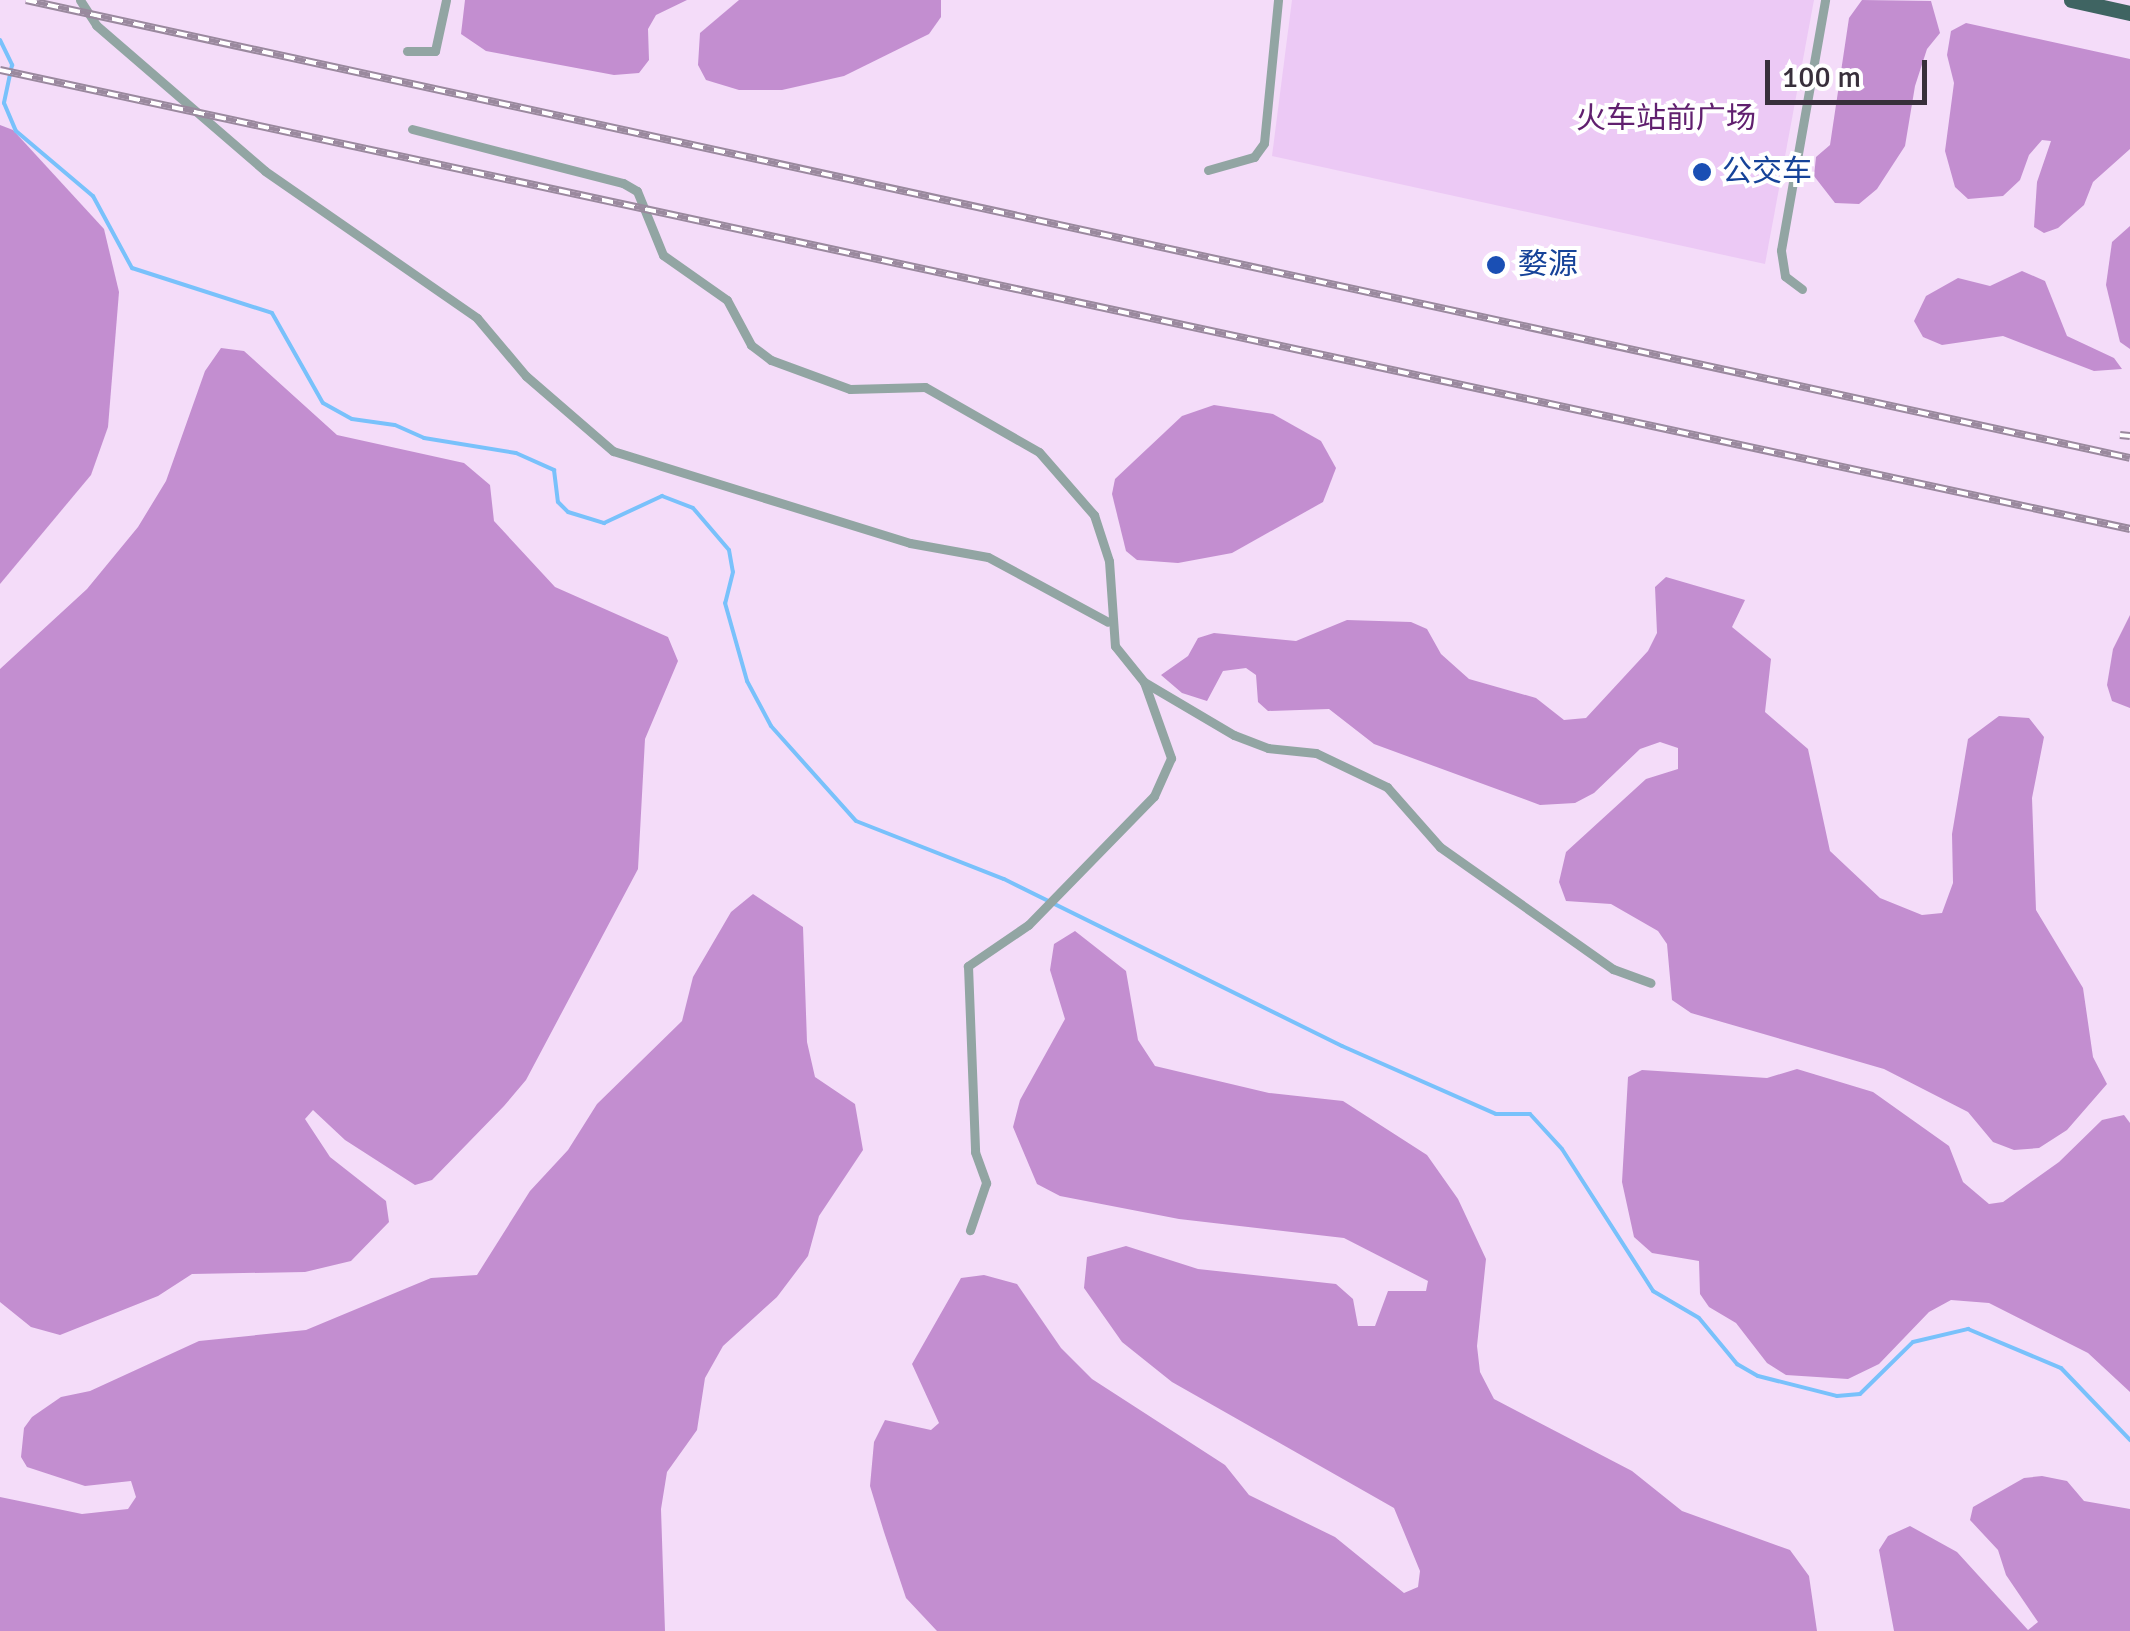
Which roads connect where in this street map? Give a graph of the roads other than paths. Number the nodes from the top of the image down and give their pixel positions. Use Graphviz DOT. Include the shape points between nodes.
graph roads {
  1 [pos="80,0"];
  2 [pos="446,0"];
  3 [pos="1278,0"];
  4 [pos="1825,0"];
  5 [pos="2071,0"];
  6 [pos="2130,14"];
  7 [pos="407,51"];
  8 [pos="412,129"];
  9 [pos="1208,170"];
  10 [pos="1802,289"];
  11 [pos="1108,622"];
  12 [pos="1144,682"];
  13 [pos="1652,983"];
  14 [pos="970,1230"];
  1 -- 11 [label="street" via="96,24 265,171 477,318 526,376 613,452 910,544 988,558"];
  2 -- 7 [label="street" via="435,51"];
  3 -- 9 [label="street" via="1264,143 1254,157"];
  4 -- 10 [label="street" via="1781,250 1786,276"];
  5 -- 6 [label="highway"];
  8 -- 11 [label="street" via="623,183 638,191 663,254 727,300 751,345 771,360 850,388 925,387 1038,452 1094,514 1109,561"];
  11 -- 12 [label="street" via="1125,666"];
  12 -- 13 [label="street" via="1234,735 1268,748 1316,753 1387,787 1440,847 1613,969"];
  12 -- 14 [label="street" via="1171,751 1164,782 1051,900 968,966 976,1152 986,1183"];
}
